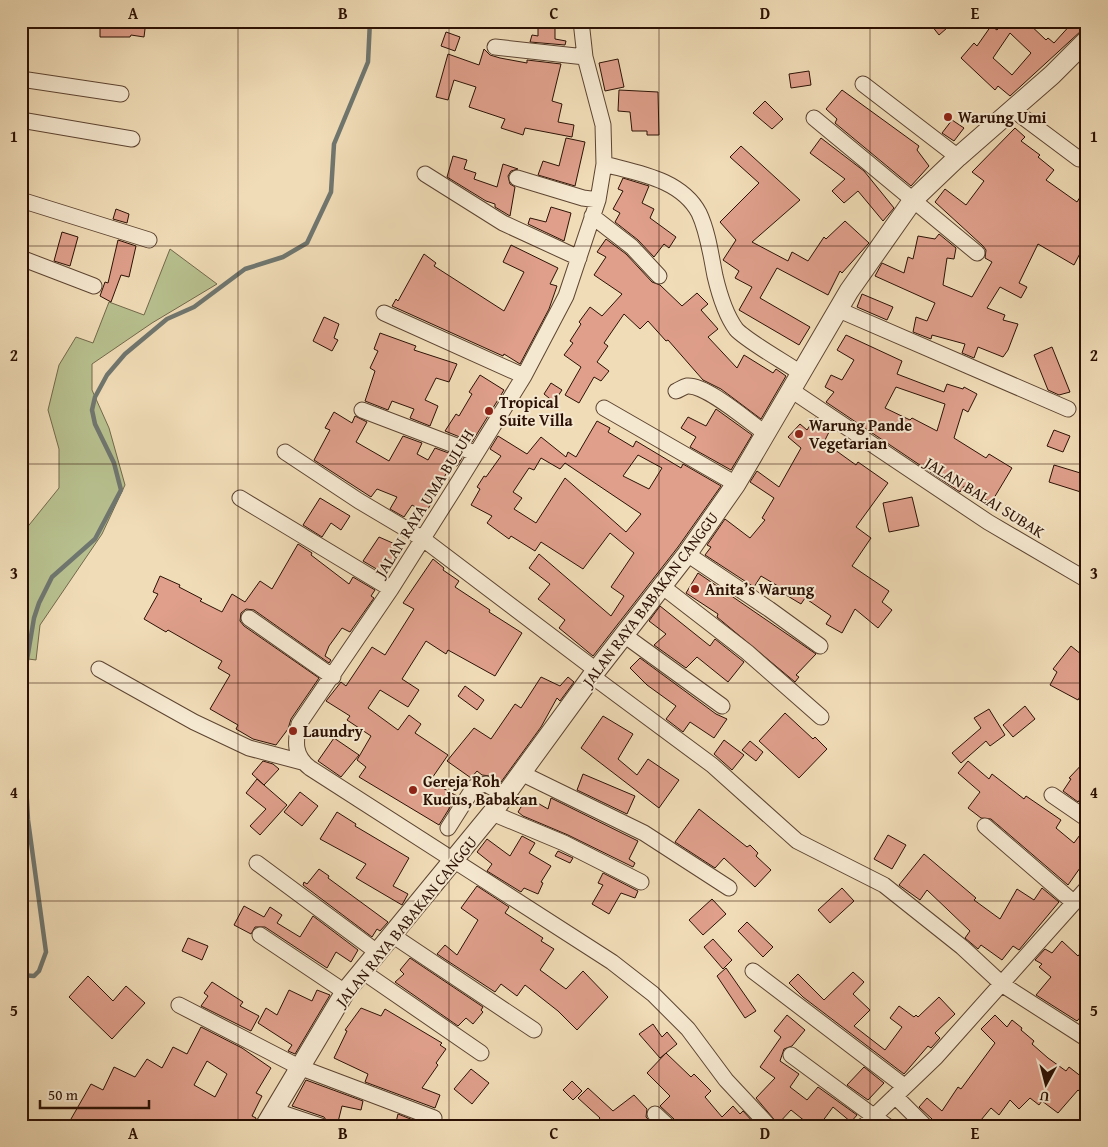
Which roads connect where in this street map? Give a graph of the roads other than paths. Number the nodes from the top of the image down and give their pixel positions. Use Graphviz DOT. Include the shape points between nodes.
graph roads {
  1 [pos="581,21"];
  2 [pos="1087,40"];
  3 [pos="495,47"];
  4 [pos="585,57"];
  5 [pos="21,79"];
  6 [pos="863,84"];
  7 [pos="121,94"];
  8 [pos="1012,109"];
  9 [pos="814,118"];
  10 [pos="21,120"];
  11 [pos="132,139"];
  12 [pos="958,157"];
  13 [pos="1079,160"];
  14 [pos="604,164"];
  15 [pos="425,174"];
  16 [pos="517,178"];
  17 [pos="21,200"];
  18 [pos="598,200"];
  19 [pos="913,200"];
  20 [pos="592,216"];
  21 [pos="149,240"];
  22 [pos="976,253"];
  23 [pos="21,258"];
  24 [pos="579,258"];
  25 [pos="659,276"];
  26 [pos="94,286"];
  27 [pos="839,310"];
  28 [pos="384,313"];
  29 [pos="802,374"];
  30 [pos="524,376"];
  31 [pos="791,390"];
  32 [pos="676,391"];
  33 [pos="604,408"];
  34 [pos="1068,409"];
  35 [pos="362,410"];
  36 [pos="765,433"];
  37 [pos="285,452"];
  38 [pos="475,453"];
  39 [pos="736,484"];
  40 [pos="240,498"];
  41 [pos="423,539"];
  42 [pos="687,554"];
  43 [pos="1087,580"];
  44 [pos="663,587"];
  45 [pos="391,589"];
  46 [pos="249,618"];
  47 [pos="624,635"];
  48 [pos="820,646"];
  49 [pos="99,669"];
  50 [pos="594,673"];
  51 [pos="333,677"];
  52 [pos="722,706"];
  53 [pos="821,717"];
  54 [pos="302,762"];
  55 [pos="521,773"];
  56 [pos="505,795"];
  57 [pos="1052,795"];
  58 [pos="492,813"];
  59 [pos="1087,819"];
  60 [pos="985,826"];
  61 [pos="448,828"];
  62 [pos="453,860"];
  63 [pos="257,863"];
  64 [pos="641,882"];
  65 [pos="729,888"];
  66 [pos="1087,888"];
  67 [pos="1074,902"];
  68 [pos="260,935"];
  69 [pos="392,935"];
  70 [pos="377,952"];
  71 [pos="752,970"];
  72 [pos="362,971"];
  73 [pos="1003,985"];
  74 [pos="345,992"];
  75 [pos="179,1005"];
  76 [pos="534,1030"];
  77 [pos="1087,1039"];
  78 [pos="481,1053"];
  79 [pos="790,1055"];
  80 [pos="299,1067"];
  81 [pos="900,1091"];
  82 [pos="655,1114"];
  83 [pos="875,1116"];
  84 [pos="269,1118"];
  85 [pos="434,1118"];
  86 [pos="321,1126"];
  87 [pos="668,1126"];
  88 [pos="769,1126"];
  89 [pos="864,1126"];
  90 [pos="887,1126"];
  91 [pos="925,1126"];
  1 -- 4 [label="street, JALAN RAYA UMA BULUH"];
  2 -- 8 [label="street, JALAN RAYA BABAKAN CANGGU"];
  3 -- 4 [label="street"];
  4 -- 14 [label="street, JALAN RAYA UMA BULUH" via="603,124"];
  5 -- 7 [label="street"];
  6 -- 12 [label="street"];
  8 -- 12 [label="street, JALAN RAYA BABAKAN CANGGU"];
  8 -- 13 [label="street"];
  9 -- 19 [label="street"];
  10 -- 11 [label="street"];
  12 -- 19 [label="street, JALAN RAYA BABAKAN CANGGU"];
  14 -- 18 [label="street, JALAN RAYA UMA BULUH"];
  14 -- 29 [label="street" via="667,183 686,198 698,212 718,288 736,330"];
  15 -- 24 [label="street" via="503,223"];
  16 -- 18 [label="street"];
  17 -- 21 [label="street"];
  18 -- 20 [label="street, JALAN RAYA UMA BULUH"];
  19 -- 22 [label="street"];
  19 -- 27 [label="street, JALAN RAYA BABAKAN CANGGU" via="881,243"];
  20 -- 24 [label="street, JALAN RAYA UMA BULUH"];
  20 -- 25 [label="street" via="632,247"];
  23 -- 26 [label="street"];
  24 -- 30 [label="street, JALAN RAYA UMA BULUH" via="554,322"];
  27 -- 29 [label="street, JALAN RAYA BABAKAN CANGGU"];
  27 -- 34 [label="street"];
  28 -- 30 [label="street"];
  29 -- 31 [label="street, JALAN RAYA BABAKAN CANGGU"];
  30 -- 38 [label="street, JALAN RAYA UMA BULUH"];
  31 -- 36 [label="street, JALAN RAYA BABAKAN CANGGU"];
  31 -- 43 [label="street, JALAN BALAI SUBAK" via="988,522"];
  32 -- 36 [label="street" via="686,386 711,394"];
  33 -- 39 [label="street"];
  35 -- 38 [label="street"];
  36 -- 39 [label="street, JALAN RAYA BABAKAN CANGGU"];
  37 -- 41 [label="street"];
  38 -- 41 [label="street, JALAN RAYA UMA BULUH"];
  39 -- 42 [label="street, JALAN RAYA BABAKAN CANGGU"];
  40 -- 45 [label="street"];
  41 -- 45 [label="street, JALAN RAYA UMA BULUH"];
  41 -- 50 [label="street"];
  42 -- 44 [label="street, JALAN RAYA BABAKAN CANGGU"];
  42 -- 48 [label="street"];
  44 -- 47 [label="street, JALAN RAYA BABAKAN CANGGU"];
  44 -- 53 [label="street" via="747,652"];
  45 -- 51 [label="street, JALAN RAYA UMA BULUH"];
  46 -- 51 [label="street"];
  47 -- 50 [label="street, JALAN RAYA BABAKAN CANGGU"];
  47 -- 52 [label="street"];
  49 -- 54 [label="street" via="248,748"];
  50 -- 55 [label="street, JALAN RAYA BABAKAN CANGGU"];
  50 -- 73 [label="street" via="712,765 797,841 884,885"];
  51 -- 54 [label="street, JALAN RAYA UMA BULUH" via="300,724 296,748"];
  54 -- 62 [label="street"];
  55 -- 56 [label="street, JALAN RAYA BABAKAN CANGGU"];
  55 -- 65 [label="street" via="644,833"];
  56 -- 58 [label="street, JALAN RAYA BABAKAN CANGGU"];
  56 -- 61 [label="street" via="486,784 474,788"];
  57 -- 59 [label="street"];
  58 -- 62 [label="street, JALAN RAYA BABAKAN CANGGU"];
  58 -- 64 [label="street" via="564,843"];
  60 -- 67 [label="street"];
  62 -- 69 [label="street, JALAN RAYA BABAKAN CANGGU"];
  62 -- 88 [label="street" via="612,962 653,994 688,1029 726,1080"];
  63 -- 70 [label="street"];
  66 -- 67 [label="street"];
  67 -- 73 [label="street"];
  68 -- 74 [label="street"];
  69 -- 70 [label="street, JALAN RAYA BABAKAN CANGGU"];
  69 -- 76 [label="street"];
  70 -- 72 [label="street, JALAN RAYA BABAKAN CANGGU"];
  71 -- 81 [label="street"];
  72 -- 74 [label="street, JALAN RAYA BABAKAN CANGGU"];
  72 -- 78 [label="street"];
  73 -- 77 [label="street"];
  73 -- 81 [label="street"];
  74 -- 80 [label="street, JALAN RAYA BABAKAN CANGGU"];
  75 -- 80 [label="street"];
  79 -- 83 [label="street"];
  80 -- 84 [label="street, JALAN RAYA BABAKAN CANGGU"];
  80 -- 85 [label="street"];
  81 -- 83 [label="street"];
  81 -- 91 [label="street"];
  82 -- 87 [label="street"];
  83 -- 89 [label="street"];
  83 -- 90 [label="street"];
  84 -- 86 [label="street"];
}
